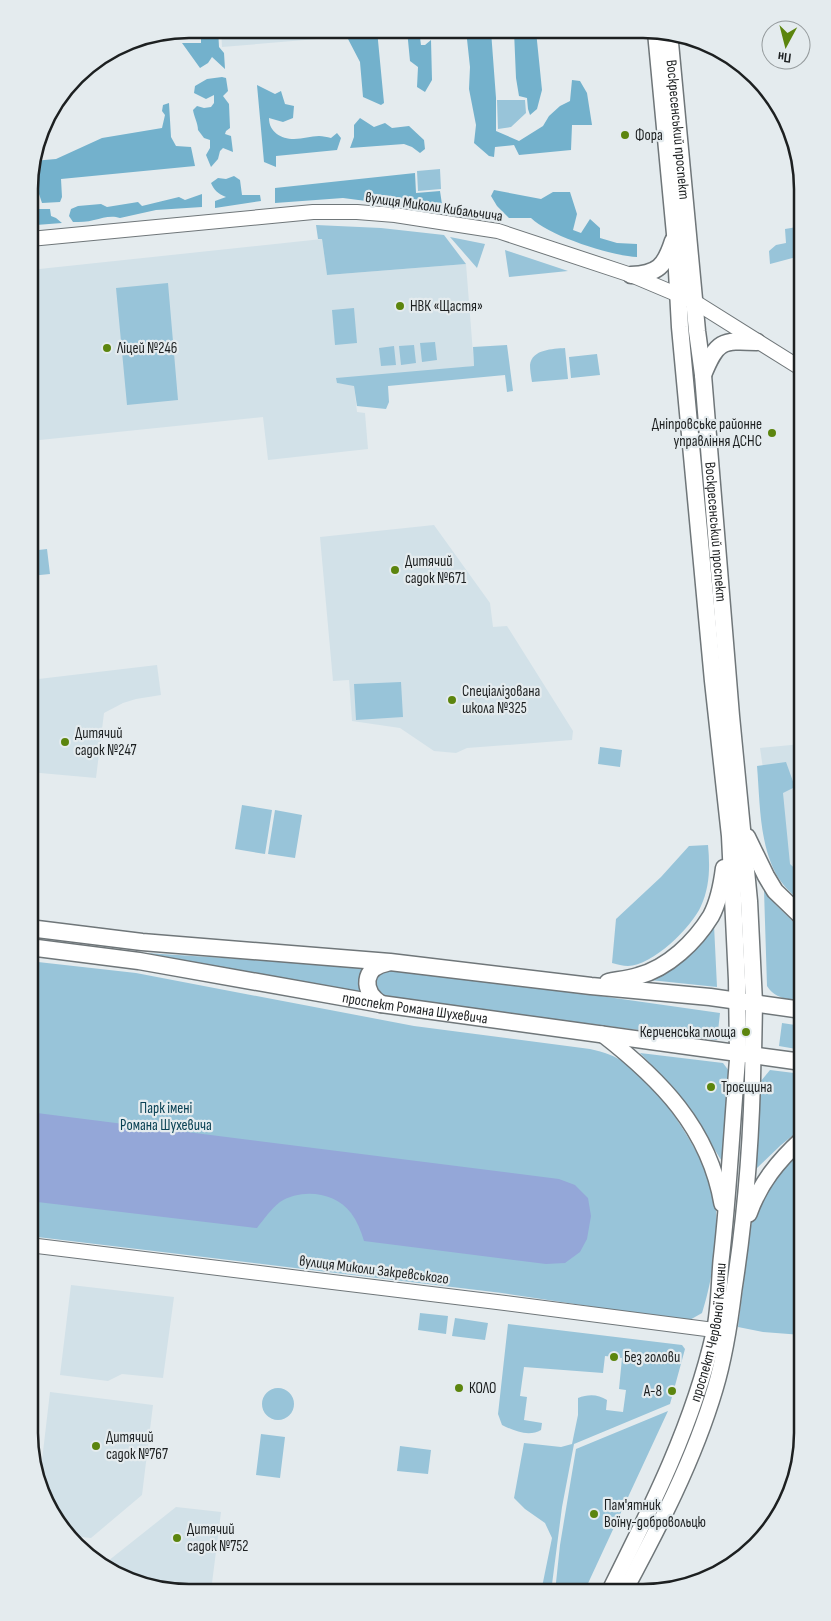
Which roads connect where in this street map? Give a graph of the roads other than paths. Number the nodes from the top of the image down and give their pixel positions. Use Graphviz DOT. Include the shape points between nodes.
graph roads {
  1 [pos="657,38"];
  2 [pos="670,40"];
  3 [pos="675,234"];
  4 [pos="37,238"];
  5 [pos="632,274"];
  6 [pos="679,295"];
  7 [pos="695,302"];
  8 [pos="757,342"];
  9 [pos="794,364"];
  10 [pos="703,375"];
  11 [pos="741,823"];
  12 [pos="730,836"];
  13 [pos="793,909"];
  14 [pos="37,929"];
  15 [pos="37,948"];
  16 [pos="390,962"];
  17 [pos="591,986"];
  18 [pos="746,1002"];
  19 [pos="381,1004"];
  20 [pos="793,1009"];
  21 [pos="602,1034"];
  22 [pos="746,1055"];
  23 [pos="793,1061"];
  24 [pos="793,1147"];
  25 [pos="725,1224"];
  26 [pos="743,1230"];
  27 [pos="37,1246"];
  28 [pos="714,1330"];
  29 [pos="613,1584"];
  30 [pos="628,1584"];
  1 -- 3 [label="main road, Воскресенський проспект"];
  2 -- 7 [label="main road, Воскресенський проспект"];
  3 -- 5 [label="main road" via="660,267 651,273"];
  3 -- 6 [label="main road, Воскресенський проспект"];
  4 -- 5 [label="street, вулиця Миколи Кибальчича" via="314,212 357,212 498,231"];
  5 -- 6 [label="street, вулиця Миколи Кибальчича"];
  6 -- 7 [label="street, вулиця Миколи Кибальчича"];
  6 -- 12 [label="main road, Воскресенський проспект"];
  7 -- 8 [label="street, вулиця Миколи Кибальчича"];
  7 -- 10 [label="main road, Воскресенський проспект"];
  8 -- 9 [label="street, вулиця Миколи Кибальчича"];
  8 -- 10 [label="main road" via="737,340 721,344 711,356"];
  10 -- 11 [label="main road, Воскресенський проспект"];
  11 -- 13 [label="main road" via="775,891"];
  11 -- 18 [label="main road, Воскресенський проспект" via="749,901"];
  12 -- 17 [label="main road" via="720,893 711,915 692,941 659,967 639,976"];
  12 -- 18 [label="main road, Воскресенський проспект"];
  14 -- 16 [label="main road" via="142,942"];
  15 -- 19 [label="main road, проспект Романа Шухевича" via="139,961"];
  16 -- 17 [label="main road"];
  16 -- 19 [label="main road" via="378,964 368,982 371,995"];
  17 -- 18 [label="main road"];
  18 -- 20 [label="main road"];
  18 -- 22 [label="main road"];
  19 -- 21 [label="main road, проспект Романа Шухевича"];
  21 -- 22 [label="main road, проспект Романа Шухевича"];
  21 -- 25 [label="main road" via="636,1060 691,1124 715,1172"];
  22 -- 23 [label="main road, проспект Романа Шухевича"];
  22 -- 25 [label="main road, проспект Червоної Калини"];
  22 -- 26 [label="main road, проспект Червоної Калини"];
  24 -- 26 [label="main road" via="774,1166 762,1184"];
  25 -- 28 [label="main road, проспект Червоної Калини"];
  26 -- 30 [label="main road, проспект Червоної Калини" via="716,1388 696,1444"];
  27 -- 28 [label="street, вулиця Миколи Закревського"];
  28 -- 29 [label="main road, проспект Червоної Калини" via="680,1443"];
}
